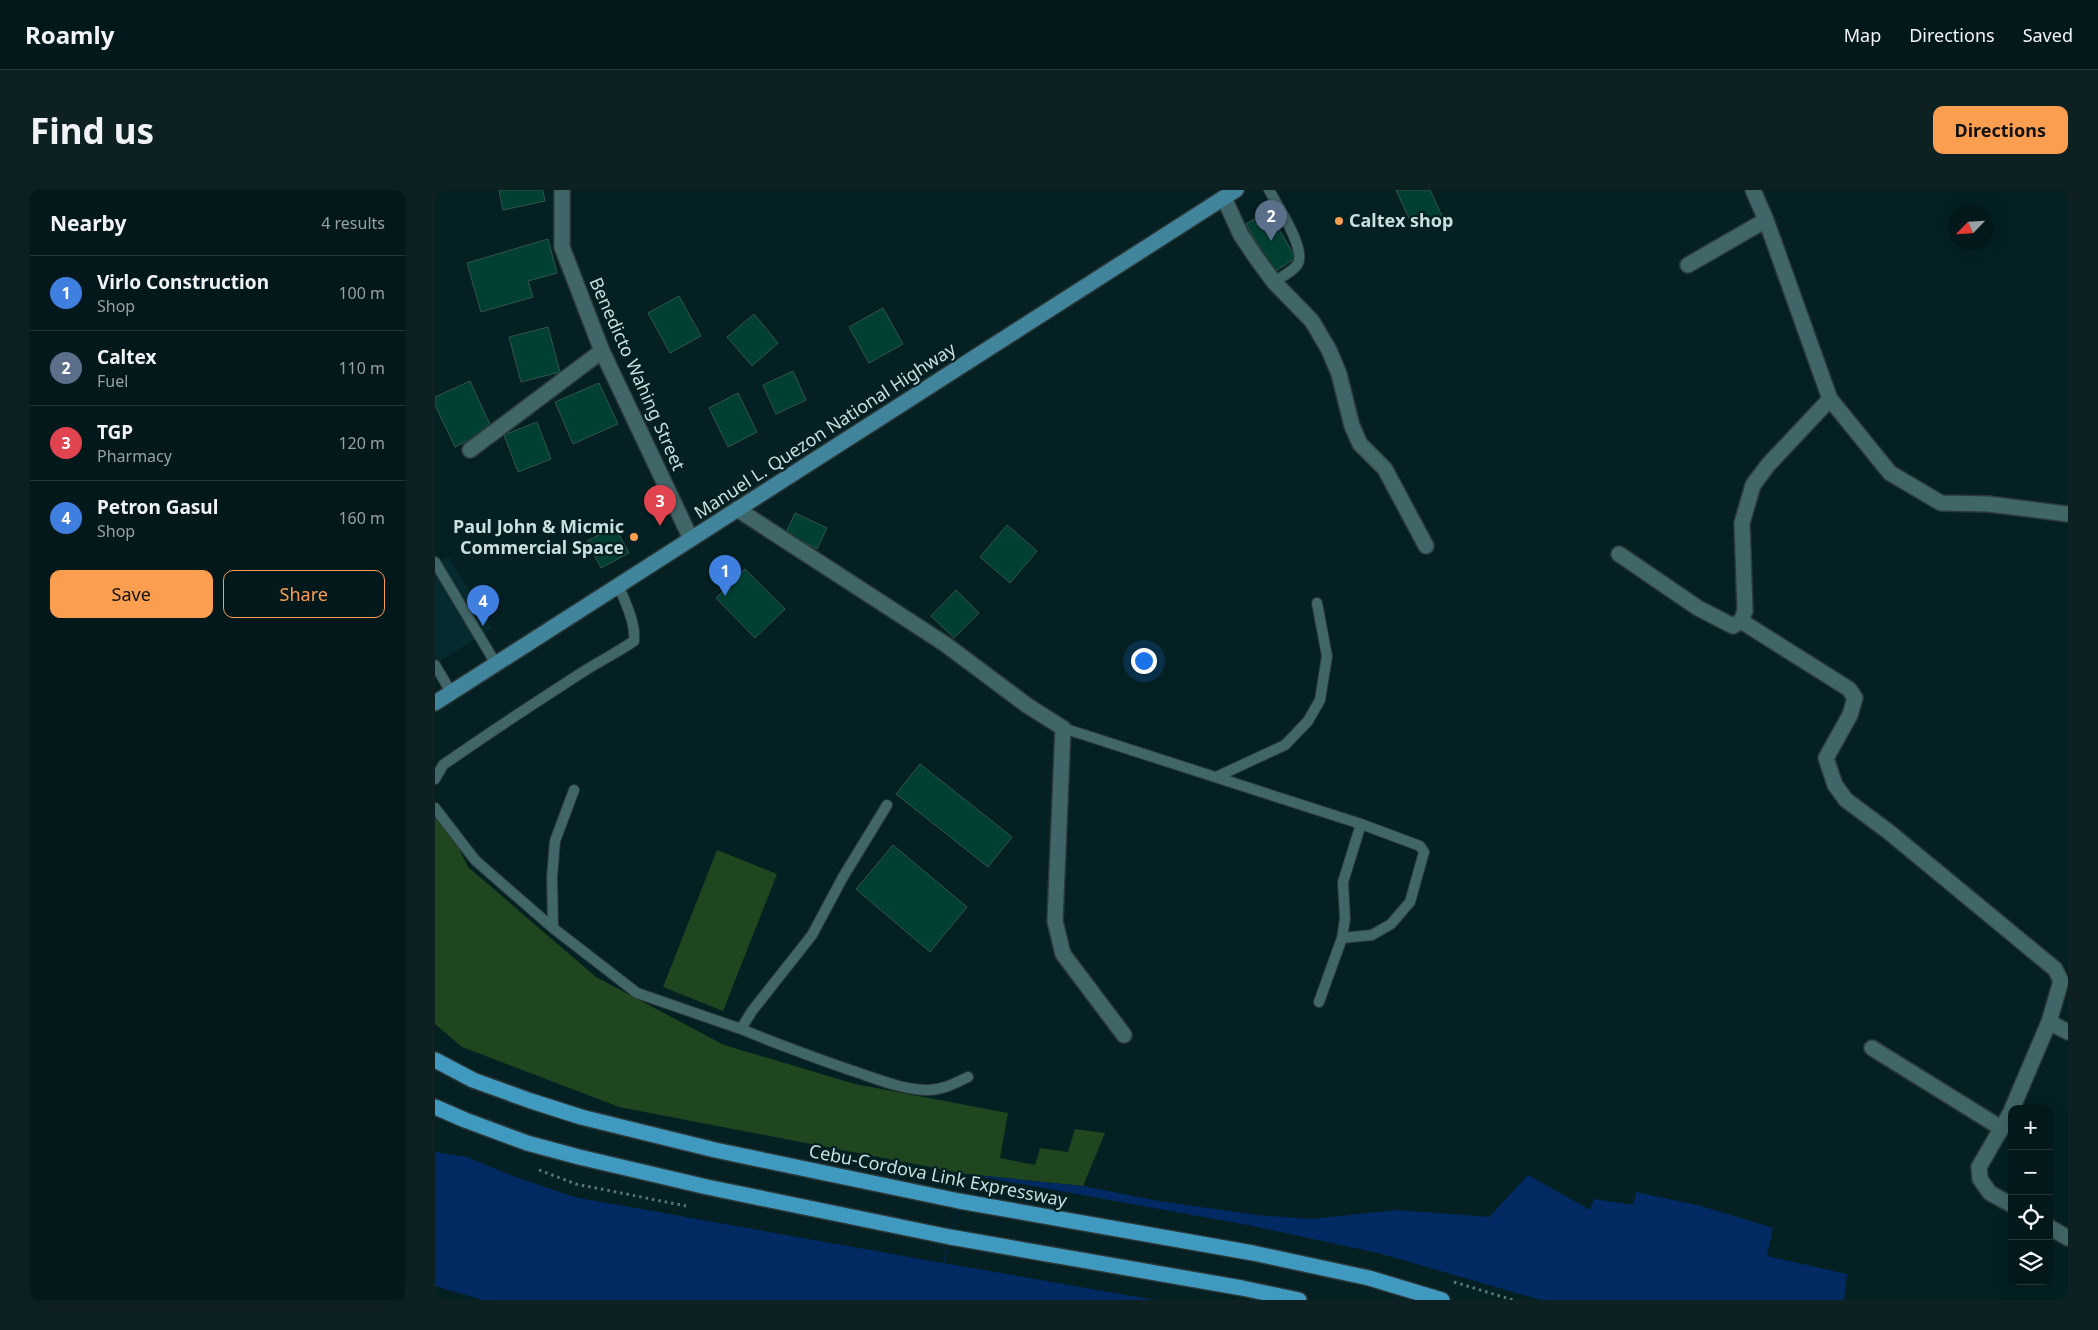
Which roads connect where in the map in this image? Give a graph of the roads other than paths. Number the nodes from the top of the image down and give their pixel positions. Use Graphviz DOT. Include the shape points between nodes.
graph roads {
  1 [pos="562,190"];
  2 [pos="1269,190"];
  3 [pos="1753,190"];
  4 [pos="1230,194"];
  5 [pos="1766,220"];
  6 [pos="1688,264"];
  7 [pos="1274,282"];
  8 [pos="603,351"];
  9 [pos="1830,399"];
  10 [pos="470,450"];
  11 [pos="737,509"];
  12 [pos="2068,514"];
  13 [pos="691,539"];
  14 [pos="1426,546"];
  15 [pos="1619,554"];
  16 [pos="435,562"];
  17 [pos="619,586"];
  18 [pos="1317,603"];
  19 [pos="1741,621"];
  20 [pos="496,664"];
  21 [pos="435,665"];
  22 [pos="451,692"];
  23 [pos="435,702"];
  24 [pos="1063,728"];
  25 [pos="1216,777"];
  26 [pos="435,779"];
  27 [pos="574,790"];
  28 [pos="887,805"];
  29 [pos="435,808"];
  30 [pos="1361,824"];
  31 [pos="553,928"];
  32 [pos="1341,938"];
  33 [pos="1319,1002"];
  34 [pos="2049,1022"];
  35 [pos="741,1029"];
  36 [pos="2068,1032"];
  37 [pos="1123,1035"];
  38 [pos="1871,1048"];
  39 [pos="435,1060"];
  40 [pos="968,1077"];
  41 [pos="2014,1105"];
  42 [pos="435,1107"];
  43 [pos="2008,1116"];
  44 [pos="2001,1128"];
  45 [pos="2008,1203"];
  46 [pos="2053,1229"];
  47 [pos="2068,1238"];
  48 [pos="1299,1300"];
  49 [pos="1442,1300"];
  1 -- 8 [label="street, Benedicto Wahing Street" via="562,247"];
  2 -- 7 [label="lane" via="1297,242 1301,256 1297,265"];
  3 -- 5 [label="street"];
  4 -- 7 [label="street" via="1241,235"];
  4 -- 11 [label="main road, Manuel L. Quezon National Highway"];
  5 -- 6 [label="street"];
  5 -- 9 [label="street"];
  7 -- 14 [label="street" via="1312,321 1329,350 1359,444 1385,469"];
  8 -- 10 [label="street"];
  8 -- 13 [label="street, Benedicto Wahing Street"];
  9 -- 12 [label="street" via="1891,473 1941,503 1988,504"];
  9 -- 19 [label="street" via="1768,465 1753,486 1742,523 1745,611"];
  11 -- 13 [label="main road, Manuel L. Quezon National Highway"];
  11 -- 24 [label="street" via="945,644"];
  13 -- 17 [label="main road, Manuel L. Quezon National Highway"];
  15 -- 19 [label="street" via="1698,608 1733,626"];
  16 -- 20 [label="lane"];
  17 -- 20 [label="main road, Manuel L. Quezon National Highway"];
  17 -- 26 [label="lane" via="633,623 634,641 443,764"];
  18 -- 25 [label="lane" via="1327,656 1321,700 1308,721 1285,744"];
  19 -- 34 [label="street" via="1849,689 1855,698 1850,715 1826,758 1835,785 1846,800 2055,969 2061,981"];
  20 -- 22 [label="main road, Manuel L. Quezon National Highway"];
  21 -- 22 [label="lane"];
  22 -- 23 [label="main road, Manuel L. Quezon National Highway"];
  24 -- 25 [label="lane"];
  24 -- 37 [label="street" via="1055,921 1063,954"];
  25 -- 30 [label="lane"];
  27 -- 31 [label="lane" via="555,841"];
  28 -- 35 [label="lane" via="812,936"];
  29 -- 31 [label="lane" via="475,860"];
  30 -- 32 [label="lane" via="1343,882 1345,920"];
  30 -- 32 [label="lane" via="1415,843 1424,852 1409,902 1391,924 1373,935"];
  31 -- 35 [label="lane" via="637,993"];
  32 -- 33 [label="lane"];
  34 -- 36 [label="street"];
  34 -- 41 [label="street"];
  35 -- 40 [label="lane" via="907,1088 929,1090 947,1087"];
  38 -- 44 [label="street"];
  39 -- 49 [label="highway, Cebu-Cordova Link Expressway" via="473,1080 581,1117 715,1150 959,1201 1253,1253 1369,1278"];
  42 -- 48 [label="highway" via="492,1131 579,1157 707,1187 951,1237"];
  43 -- 44 [label="street"];
  44 -- 45 [label="street" via="1979,1167 1980,1179 1990,1193"];
  46 -- 47 [label="street"];
}
